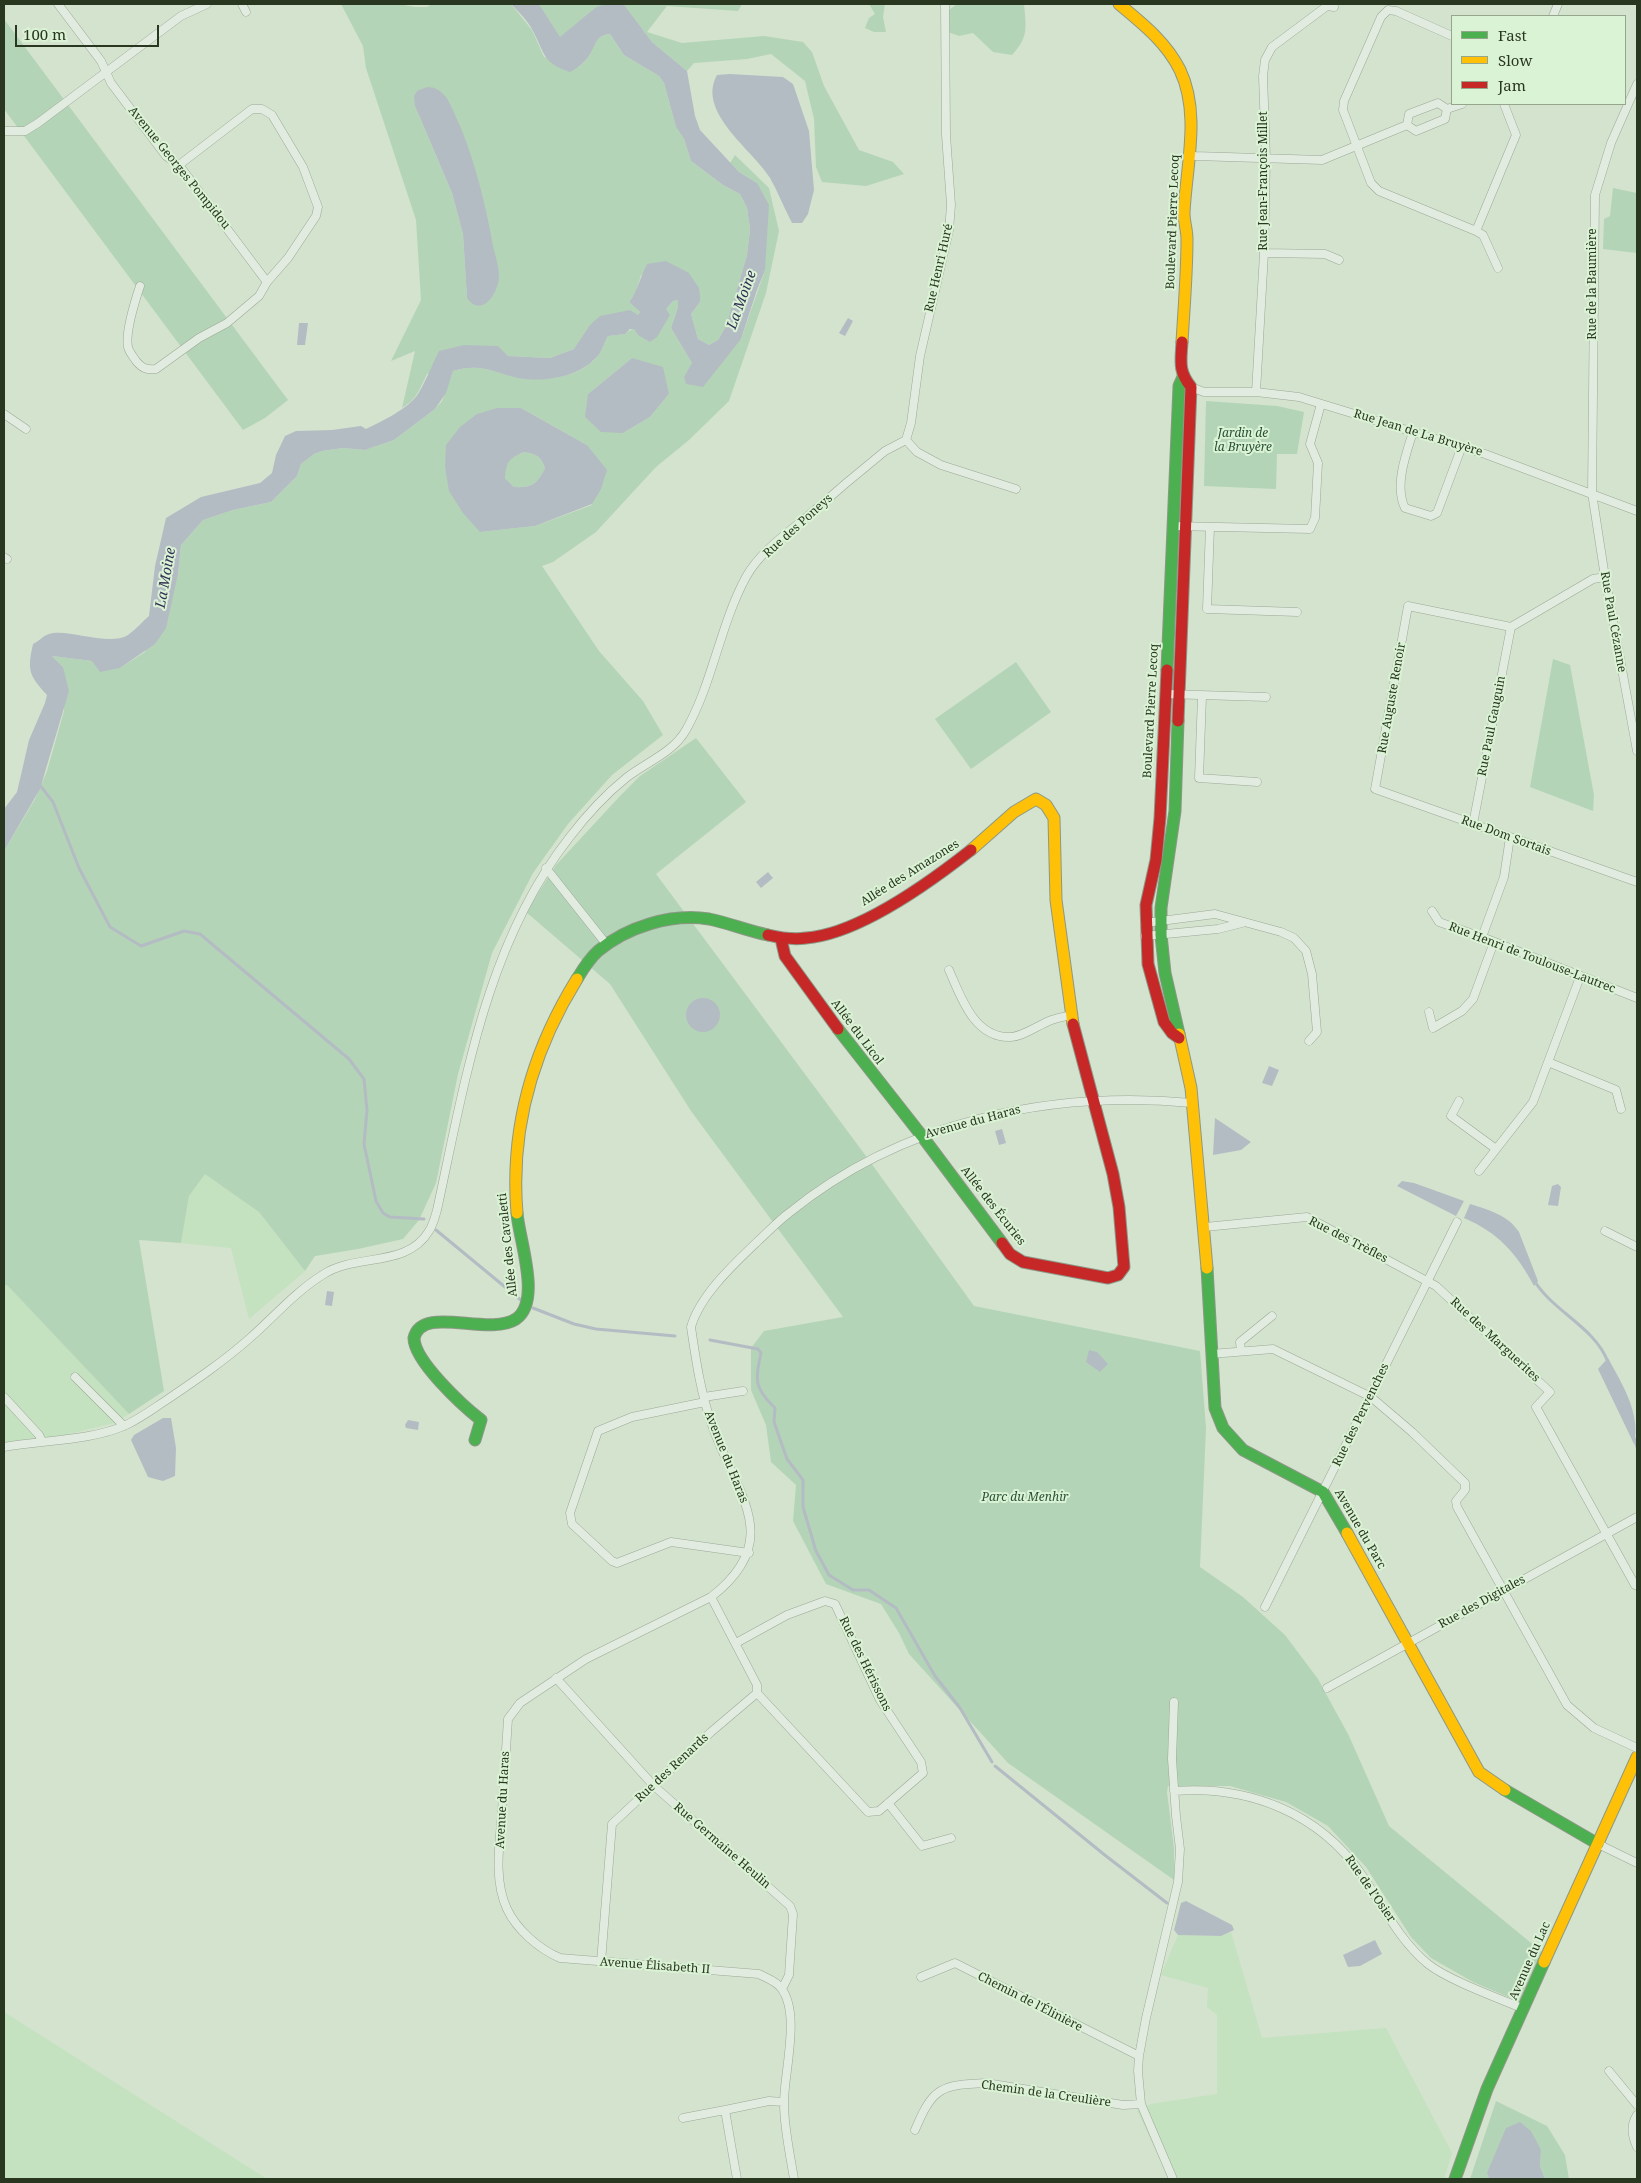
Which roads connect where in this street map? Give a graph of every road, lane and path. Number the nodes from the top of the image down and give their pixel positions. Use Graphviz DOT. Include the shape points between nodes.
graph roads {
  1 [pos="58,4"];
  2 [pos="207,4"];
  3 [pos="242,4"];
  4 [pos="945,4"];
  5 [pos="1119,4"];
  6 [pos="1334,7"];
  7 [pos="246,12"];
  8 [pos="1451,36"];
  9 [pos="107,71"];
  10 [pos="1637,84"];
  11 [pos="1459,105"];
  12 [pos="1504,105"];
  13 [pos="1447,109"];
  14 [pos="1408,126"];
  15 [pos="4,131"];
  16 [pos="1356,146"];
  17 [pos="1188,154"];
  18 [pos="1266,158"];
  19 [pos="179,165"];
  20 [pos="1476,232"];
  21 [pos="1264,253"];
  22 [pos="1339,260"];
  23 [pos="1498,268"];
  24 [pos="267,282"];
  25 [pos="140,286"];
  26 [pos="1183,377"];
  27 [pos="1192,387"];
  28 [pos="1256,392"];
  29 [pos="1321,404"];
  30 [pos="4,414"];
  31 [pos="26,429"];
  32 [pos="1413,432"];
  33 [pos="906,440"];
  34 [pos="1462,446"];
  35 [pos="1016,489"];
  36 [pos="1592,493"];
  37 [pos="1637,511"];
  38 [pos="1173,526"];
  39 [pos="1186,526"];
  40 [pos="1210,527"];
  41 [pos="1605,577"];
  42 [pos="1298,612"];
  43 [pos="1511,627"];
  44 [pos="1166,694"];
  45 [pos="1180,694"];
  46 [pos="1202,696"];
  47 [pos="1266,697"];
  48 [pos="1637,751"];
  49 [pos="1256,782"];
  50 [pos="1375,789"];
  51 [pos="1473,824"];
  52 [pos="1510,837"];
  53 [pos="546,868"];
  54 [pos="1637,882"];
  55 [pos="1432,911"];
  56 [pos="1160,921"];
  57 [pos="1246,922"];
  58 [pos="1145,923"];
  59 [pos="1161,935"];
  60 [pos="1145,936"];
  61 [pos="1482,937"];
  62 [pos="781,939"];
  63 [pos="1494,942"];
  64 [pos="607,945"];
  65 [pos="949,970"];
  66 [pos="1580,977"];
  67 [pos="1637,998"];
  68 [pos="1429,1012"];
  69 [pos="1071,1015"];
  70 [pos="1179,1038"];
  71 [pos="1308,1041"];
  72 [pos="1548,1062"];
  73 [pos="1459,1101"];
  74 [pos="1094,1102"];
  75 [pos="1192,1103"];
  76 [pos="1621,1109"];
  77 [pos="922,1136"];
  78 [pos="1496,1149"];
  79 [pos="1479,1172"];
  80 [pos="1457,1222"];
  81 [pos="1205,1227"];
  82 [pos="1605,1231"];
  83 [pos="1637,1247"];
  84 [pos="1428,1280"];
  85 [pos="1272,1316"];
  86 [pos="1241,1351"];
  87 [pos="1211,1354"];
  88 [pos="75,1376"];
  89 [pos="743,1391"];
  90 [pos="4,1397"];
  91 [pos="1371,1397"];
  92 [pos="704,1400"];
  93 [pos="124,1426"];
  94 [pos="475,1440"];
  95 [pos="42,1441"];
  96 [pos="4,1447"];
  97 [pos="1323,1492"];
  98 [pos="1637,1517"];
  99 [pos="1606,1534"];
  100 [pos="749,1552"];
  101 [pos="1637,1586"];
  102 [pos="1504,1590"];
  103 [pos="711,1597"];
  104 [pos="1265,1607"];
  105 [pos="736,1643"];
  106 [pos="1408,1643"];
  107 [pos="556,1678"];
  108 [pos="1327,1688"];
  109 [pos="757,1693"];
  110 [pos="1174,1702"];
  111 [pos="1637,1748"];
  112 [pos="1637,1757"];
  113 [pos="654,1786"];
  114 [pos="1174,1791"];
  115 [pos="888,1803"];
  116 [pos="951,1838"];
  117 [pos="1598,1844"];
  118 [pos="1637,1863"];
  119 [pos="530,1937"];
  120 [pos="601,1962"];
  121 [pos="921,1978"];
  122 [pos="782,1989"];
  123 [pos="1524,2008"];
  124 [pos="1139,2056"];
  125 [pos="1609,2072"];
  126 [pos="784,2102"];
  127 [pos="1141,2104"];
  128 [pos="1637,2105"];
  129 [pos="725,2110"];
  130 [pos="1637,2115"];
  131 [pos="683,2118"];
  132 [pos="915,2130"];
  133 [pos="1637,2148"];
  134 [pos="737,2179"];
  135 [pos="794,2179"];
  136 [pos="1173,2179"];
  137 [pos="1455,2179"];
  1 -- 9 [label="street, Avenue Georges Pompidou"];
  2 -- 9 [label="street" via="181,16"];
  3 -- 7 [label="street"];
  4 -- 33 [label="street, Rue Henri Huré" via="946,135 952,205"];
  5 -- 17 [label="street, Boulevard Pierre Lecoq" via="1160,40 1180,68 1190,118"];
  6 -- 18 [label="street, Rue Jean-François Millet" via="1327,6 1295,29 1272,47 1265,60"];
  8 -- 16 [label="street" via="1396,11 1388,10 1381,17 1344,101 1343,110"];
  9 -- 15 [label="street" via="25,131"];
  9 -- 19 [label="street, Avenue Georges Pompidou" via="112,83 166,156"];
  10 -- 36 [label="street, Rue de la Baumière" via="1611,143 1595,194"];
  11 -- 13 [label="street"];
  12 -- 20 [label="street" via="1516,135"];
  13 -- 14 [label="street" via="1445,120 1416,131"];
  13 -- 14 [label="street" via="1438,103 1409,114"];
  14 -- 16 [label="street"];
  16 -- 18 [label="street" via="1322,160"];
  16 -- 20 [label="street" via="1371,183 1378,191"];
  17 -- 18 [label="street"];
  17 -- 26 [label="street, Boulevard Pierre Lecoq" via="1180,367"];
  18 -- 21 [label="street, Rue Jean-François Millet"];
  19 -- 24 [label="street, Avenue Georges Pompidou"];
  19 -- 24 [label="street" via="252,109 262,109 272,115 304,167 318,207 316,216 293,251"];
  20 -- 23 [label="street" via="1483,235"];
  21 -- 22 [label="street" via="1325,254"];
  21 -- 28 [label="street, Rue Jean-François Millet"];
  24 -- 25 [label="street" via="259,296 226,323 164,365 148,370 140,366 128,346 132,310"];
  26 -- 27 [label="street"];
  26 -- 38 [label="street, Boulevard Pierre Lecoq" via="1179,386"];
  27 -- 28 [label="street, Rue Jean de La Bruyère" via="1204,392"];
  27 -- 39 [label="street, Boulevard Pierre Lecoq"];
  28 -- 29 [label="street, Rue Jean de La Bruyère" via="1299,397"];
  29 -- 32 [label="street, Rue Jean de La Bruyère"];
  29 -- 40 [label="street" via="1310,444 1318,463 1315,518 1310,529"];
  30 -- 31 [label="street"];
  32 -- 34 [label="street, Rue Jean de La Bruyère"];
  32 -- 34 [label="street" via="1404,462 1402,501 1405,508 1431,516 1437,513"];
  33 -- 35 [label="street" via="917,452 941,465"];
  33 -- 53 [label="street, Rue des Poneys" via="885,451 770,547 747,575 685,732 672,748 626,778 603,800"];
  34 -- 36 [label="street, Rue Jean de La Bruyère"];
  36 -- 37 [label="street, Rue Jean de La Bruyère"];
  36 -- 41 [label="street, Rue Paul Cézanne"];
  38 -- 39 [label="street"];
  38 -- 44 [label="street, Boulevard Pierre Lecoq"];
  39 -- 40 [label="street"];
  39 -- 45 [label="street, Boulevard Pierre Lecoq"];
  40 -- 42 [label="street" via="1207,609"];
  41 -- 43 [label="street" via="1593,579"];
  41 -- 48 [label="street, Rue Paul Cézanne"];
  43 -- 50 [label="street, Rue Auguste Renoir" via="1408,606"];
  43 -- 51 [label="street, Rue Paul Gauguin"];
  44 -- 45 [label="street"];
  44 -- 58 [label="street, Boulevard Pierre Lecoq" via="1160,818"];
  45 -- 46 [label="street"];
  45 -- 56 [label="street, Boulevard Pierre Lecoq" via="1176,811"];
  46 -- 47 [label="street"];
  46 -- 49 [label="street" via="1199,778"];
  50 -- 51 [label="street, Rue Dom Sortais"];
  51 -- 52 [label="street, Rue Dom Sortais"];
  52 -- 54 [label="street, Rue Dom Sortais"];
  52 -- 61 [label="street" via="1504,877"];
  53 -- 64 [label="street"];
  53 -- 93 [label="street, Rue des Poneys" via="516,922 482,1015 437,1210 429,1231 415,1247 397,1256 346,1264 324,1273 205,1374"];
  55 -- 61 [label="street, Rue Henri de Toulouse-Lautrec" via="1439,922"];
  56 -- 57 [label="street" via="1215,914"];
  56 -- 58 [label="street"];
  56 -- 59 [label="street, Boulevard Pierre Lecoq"];
  57 -- 59 [label="street" via="1218,929"];
  57 -- 71 [label="street" via="1294,938 1306,951 1312,974 1317,1032"];
  58 -- 60 [label="street, Boulevard Pierre Lecoq"];
  59 -- 60 [label="street"];
  59 -- 70 [label="street, Boulevard Pierre Lecoq" via="1165,974"];
  60 -- 70 [label="street, Boulevard Pierre Lecoq" via="1148,964 1160,1011"];
  61 -- 63 [label="street, Rue Henri de Toulouse-Lautrec"];
  62 -- 64 [label="street, Allée des Amazones" via="697,916 649,923"];
  62 -- 69 [label="street, Allée des Amazones" via="819,936 856,922 946,869 1027,802 1036,799 1046,805 1054,818 1056,900"];
  62 -- 77 [label="street, Allée du Licol" via="785,956 870,1072"];
  63 -- 66 [label="street, Rue Henri de Toulouse-Lautrec"];
  63 -- 68 [label="street" via="1473,999 1462,1011 1433,1028"];
  64 -- 94 [label="street, Allée des Cavaletti" via="595,954 556,1015 528,1092 516,1156 515,1194 529,1288 526,1308 515,1320 504,1324 488,1326 436,1321 418,1328 415,1335 414,1343 421,1358 465,1408 481,1420"];
  65 -- 69 [label="street" via="967,1009 991,1034 1011,1038 1050,1020"];
  66 -- 67 [label="street, Rue Henri de Toulouse-Lautrec"];
  66 -- 72 [label="street"];
  69 -- 74 [label="street, Allée des Amazones"];
  70 -- 75 [label="street, Boulevard Pierre Lecoq"];
  72 -- 76 [label="street" via="1616,1090"];
  72 -- 78 [label="street" via="1532,1102"];
  73 -- 78 [label="street" via="1451,1116"];
  74 -- 75 [label="street, Avenue du Haras"];
  74 -- 77 [label="street, Avenue du Haras" via="1038,1106 1000,1113"];
  74 -- 77 [label="street, Allée des Écuries" via="1113,1174 1122,1235 1124,1268 1118,1275 1108,1278 1023,1262 1010,1254"];
  75 -- 81 [label="street, Avenue du Parc"];
  77 -- 92 [label="street, Avenue du Haras" via="876,1157 828,1185 796,1208 722,1278 694,1315 691,1327"];
  78 -- 79 [label="street"];
  80 -- 84 [label="street, Rue des Pervenches"];
  81 -- 84 [label="street, Rue des Trèfles" via="1306,1217"];
  81 -- 87 [label="street, Avenue du Parc"];
  82 -- 83 [label="street"];
  84 -- 91 [label="street, Rue des Pervenches"];
  84 -- 99 [label="street, Rue des Marguerites" via="1550,1392 1536,1407"];
  85 -- 86 [label="street" via="1240,1342"];
  86 -- 87 [label="street"];
  86 -- 91 [label="street" via="1274,1349"];
  87 -- 97 [label="street, Avenue du Parc" via="1215,1408 1223,1428 1233,1441 1243,1450"];
  88 -- 93 [label="street"];
  89 -- 92 [label="street"];
  90 -- 95 [label="street"];
  91 -- 97 [label="street, Rue des Pervenches"];
  91 -- 102 [label="street" via="1465,1483 1465,1490 1456,1502 1457,1507"];
  92 -- 100 [label="street, Avenue du Haras" via="746,1506 751,1529"];
  92 -- 100 [label="street" via="632,1417 598,1431 570,1513 572,1524 617,1563 671,1542"];
  93 -- 95 [label="street, Rue des Poneys"];
  95 -- 96 [label="street, Rue des Poneys"];
  97 -- 104 [label="street, Rue des Pervenches"];
  97 -- 106 [label="street, Avenue du Parc"];
  98 -- 99 [label="street, Rue des Digitales"];
  99 -- 101 [label="street"];
  99 -- 102 [label="street, Rue des Digitales"];
  100 -- 103 [label="street, Avenue du Haras" via="739,1571"];
  102 -- 106 [label="street, Rue des Digitales"];
  102 -- 111 [label="street" via="1567,1705 1594,1728"];
  103 -- 105 [label="street"];
  103 -- 107 [label="street, Avenue du Haras" via="620,1640"];
  105 -- 109 [label="street" via="757,1685"];
  105 -- 115 [label="street, Rue des Hérissons" via="787,1615 825,1601 835,1604 880,1700 920,1762 923,1773"];
  106 -- 108 [label="street, Rue des Digitales"];
  106 -- 117 [label="street, Avenue du Parc" via="1483,1777"];
  107 -- 113 [label="street, Rue Germaine Heulin"];
  107 -- 119 [label="street, Avenue du Haras" via="520,1703 508,1719 499,1865 502,1893 508,1910"];
  109 -- 113 [label="street, Rue des Renards"];
  109 -- 115 [label="street, Rue des Hérissons" via="868,1812 879,1811"];
  110 -- 114 [label="street"];
  112 -- 117 [label="street, Avenue du Lac"];
  113 -- 120 [label="street, Rue des Renards" via="612,1824"];
  113 -- 122 [label="street, Rue Germaine Heulin" via="790,1906 793,1914 789,1975"];
  114 -- 123 [label="street, Rue de l’Osier" via="1244,1795 1285,1808 1302,1818 1332,1839 1346,1854 1406,1943 1429,1965"];
  114 -- 124 [label="street" via="1180,1848 1178,1882"];
  115 -- 116 [label="street" via="922,1846"];
  117 -- 118 [label="street"];
  117 -- 123 [label="street, Avenue du Lac"];
  119 -- 120 [label="street, Avenue Élisabeth II" via="545,1951 560,1958"];
  120 -- 122 [label="street, Avenue Élisabeth II" via="759,1974"];
  121 -- 124 [label="street, Chemin de l'Élinière" via="955,1963"];
  122 -- 126 [label="street" via="790,2021"];
  123 -- 137 [label="street, Avenue du Lac" via="1487,2089"];
  124 -- 127 [label="street"];
  125 -- 128 [label="street"];
  126 -- 129 [label="street" via="770,2101"];
  126 -- 135 [label="street"];
  127 -- 132 [label="street, Chemin de la Creulière" via="1123,2105 986,2083 964,2084 944,2088 936,2094 924,2108"];
  127 -- 136 [label="street"];
  129 -- 131 [label="street"];
  129 -- 134 [label="street"];
  130 -- 133 [label="street" via="1632,2123"];
}
